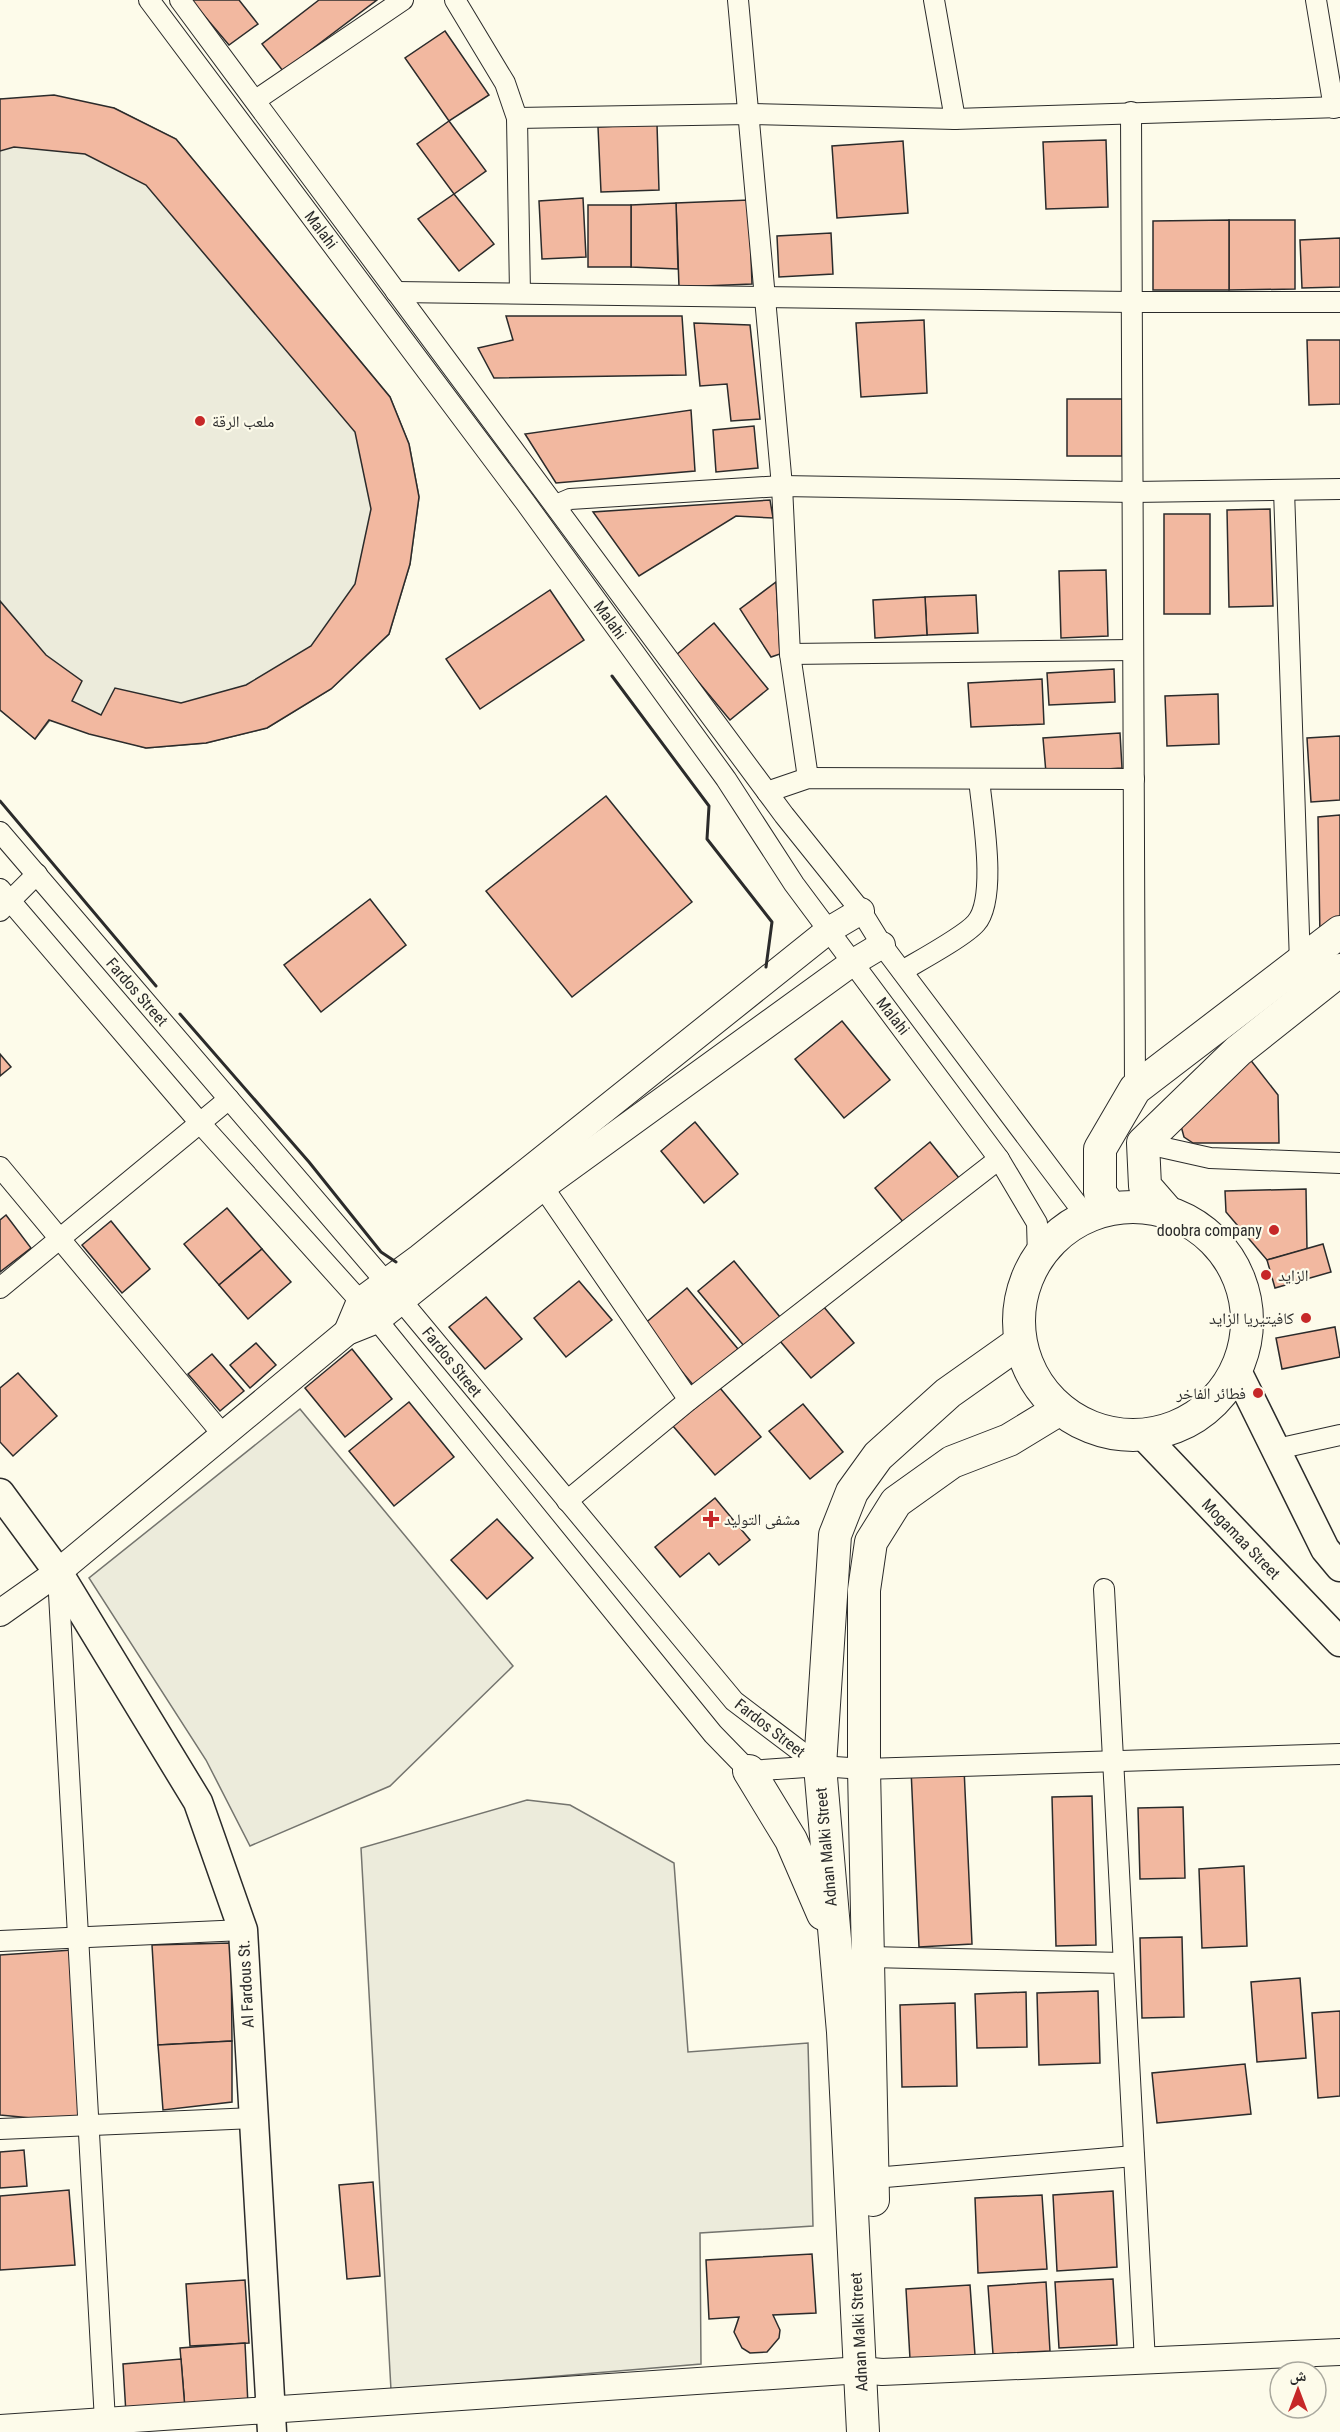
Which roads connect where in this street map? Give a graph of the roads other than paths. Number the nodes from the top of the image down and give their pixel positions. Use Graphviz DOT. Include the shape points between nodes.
graph roads {
  1 [pos="149,0"];
  2 [pos="180,0"];
  3 [pos="403,0"];
  4 [pos="454,0"];
  5 [pos="738,0"];
  6 [pos="934,0"];
  7 [pos="1316,0"];
  8 [pos="256,100"];
  9 [pos="1337,107"];
  10 [pos="1131,112"];
  11 [pos="750,114"];
  12 [pos="516,118"];
  13 [pos="955,118"];
  14 [pos="396,292"];
  15 [pos="520,293"];
  16 [pos="764,298"];
  17 [pos="1131,302"];
  18 [pos="1340,302"];
  19 [pos="782,486"];
  20 [pos="1340,489"];
  21 [pos="1284,490"];
  22 [pos="1133,492"];
  23 [pos="556,506"];
  24 [pos="1133,650"];
  25 [pos="790,654"];
  26 [pos="808,778"];
  27 [pos="979,779"];
  28 [pos="1134,779"];
  29 [pos="767,792"];
  30 [pos="0,832"];
  31 [pos="37,874"];
  32 [pos="4,901"];
  33 [pos="861,911"];
  34 [pos="829,930"];
  35 [pos="1340,932"];
  36 [pos="882,945"];
  37 [pos="852,963"];
  38 [pos="1300,963"];
  39 [pos="902,971"];
  40 [pos="1337,974"];
  41 [pos="1218,1026"];
  42 [pos="1238,1051"];
  43 [pos="1135,1089"];
  44 [pos="229,1099"];
  45 [pos="200,1123"];
  46 [pos="1143,1143"];
  47 [pos="999,1159"];
  48 [pos="1340,1163"];
  49 [pos="0,1167"];
  50 [pos="543,1187"];
  51 [pos="1166,1209"];
  52 [pos="1098,1212"];
  53 [pos="62,1238"];
  54 [pos="1038,1257"];
  55 [pos="0,1288"];
  56 [pos="393,1290"];
  57 [pos="360,1301"];
  58 [pos="377,1320"];
  59 [pos="346,1332"];
  60 [pos="1020,1342"];
  61 [pos="1237,1371"];
  62 [pos="689,1400"];
  63 [pos="1060,1409"];
  64 [pos="1143,1435"];
  65 [pos="1340,1435"];
  66 [pos="224,1436"];
  67 [pos="1277,1449"];
  68 [pos="0,1493"];
  69 [pos="567,1501"];
  70 [pos="1340,1567"];
  71 [pos="58,1572"];
  72 [pos="1104,1589"];
  73 [pos="0,1613"];
  74 [pos="1340,1642"];
  75 [pos="1340,1754"];
  76 [pos="1112,1763"];
  77 [pos="820,1766"];
  78 [pos="864,1769"];
  79 [pos="749,1771"];
  80 [pos="243,1930"];
  81 [pos="79,1937"];
  82 [pos="834,1937"];
  83 [pos="0,1941"];
  84 [pos="870,1957"];
  85 [pos="1123,1963"];
  86 [pos="254,2118"];
  87 [pos="90,2123"];
  88 [pos="0,2129"];
  89 [pos="1134,2156"];
  90 [pos="861,2179"];
  91 [pos="1340,2352"];
  92 [pos="1145,2362"];
  93 [pos="871,2371"];
  94 [pos="105,2421"];
  95 [pos="271,2421"];
  96 [pos="0,2428"];
  97 [pos="863,2432"];
  98 [pos="885,2432"];
  1 -- 34 [label="street, Malahi" via="525,502"];
  2 -- 8 [label="street, Malahi"];
  3 -- 8 [label="street"];
  4 -- 12 [label="street" via="505,83"];
  5 -- 11 [label="street"];
  6 -- 13 [label="street"];
  7 -- 9 [label="street"];
  8 -- 14 [label="street, Malahi"];
  9 -- 10 [label="street"];
  10 -- 13 [label="street"];
  10 -- 17 [label="street"];
  11 -- 12 [label="street"];
  11 -- 13 [label="street"];
  11 -- 16 [label="street"];
  12 -- 15 [label="street"];
  14 -- 15 [label="street"];
  14 -- 23 [label="street, Malahi"];
  15 -- 16 [label="street"];
  16 -- 17 [label="street"];
  16 -- 19 [label="street"];
  17 -- 18 [label="street"];
  17 -- 22 [label="street"];
  19 -- 22 [label="street"];
  19 -- 23 [label="street" via="570,499"];
  19 -- 25 [label="street"];
  20 -- 21 [label="street"];
  21 -- 22 [label="street"];
  21 -- 38 [label="street"];
  22 -- 24 [label="street"];
  23 -- 29 [label="street, Malahi"];
  24 -- 25 [label="street"];
  24 -- 28 [label="street"];
  25 -- 26 [label="street"];
  26 -- 27 [label="street"];
  26 -- 29 [label="street"];
  27 -- 28 [label="street"];
  27 -- 39 [label="street" via="988,878 986,899 976,923"];
  28 -- 43 [label="street"];
  29 -- 33 [label="street, Malahi"];
  30 -- 31 [label="street, Fardos Street"];
  31 -- 32 [label="street"];
  31 -- 44 [label="street, Fardos Street"];
  32 -- 45 [label="street, Fardos Street"];
  33 -- 34 [label="street"];
  33 -- 36 [label="street, Malahi"];
  34 -- 37 [label="street, Malahi"];
  34 -- 56 [label="street" via="420,1257"];
  35 -- 38 [label="main road"];
  36 -- 37 [label="street"];
  36 -- 39 [label="street, Malahi"];
  37 -- 47 [label="street, Malahi"];
  37 -- 50 [label="street"];
  38 -- 41 [label="main road"];
  39 -- 52 [label="street, Malahi"];
  40 -- 42 [label="main road"];
  41 -- 42 [label="main road"];
  41 -- 43 [label="main road"];
  42 -- 46 [label="main road"];
  43 -- 52 [label="main road" via="1100,1149"];
  44 -- 45 [label="street"];
  44 -- 56 [label="street, Fardos Street"];
  45 -- 53 [label="street"];
  45 -- 57 [label="street, Fardos Street"];
  46 -- 48 [label="street" via="1210,1158"];
  46 -- 51 [label="main road" via="1145,1186"];
  47 -- 54 [label="street, Malahi" via="1037,1223"];
  47 -- 62 [label="street"];
  49 -- 53 [label="street"];
  50 -- 56 [label="street"];
  50 -- 62 [label="street"];
  51 -- 52 [label="main road" via="1140,1206"];
  51 -- 61 [label="main road" via="1198,1226 1223,1248 1239,1276 1248,1307 1247,1340"];
  52 -- 54 [label="main road" via="1059,1233"];
  53 -- 55 [label="street"];
  53 -- 66 [label="street"];
  54 -- 60 [label="main road" via="1024,1283 1018,1313"];
  56 -- 57 [label="street"];
  56 -- 58 [label="street"];
  56 -- 69 [label="street, Fardos Street"];
  57 -- 58 [label="street, Fardos Street"];
  57 -- 59 [label="street"];
  58 -- 59 [label="street"];
  58 -- 79 [label="street, Fardos Street" via="713,1734"];
  59 -- 66 [label="street"];
  60 -- 63 [label="main road" via="1041,1390"];
  60 -- 77 [label="main road, Adnan Malki Street" via="948,1393 878,1456 852,1492 835,1535"];
  61 -- 64 [label="main road" via="1221,1396 1198,1416 1172,1429"];
  61 -- 67 [label="main road"];
  62 -- 69 [label="street"];
  63 -- 64 [label="main road" via="1114,1434"];
  63 -- 78 [label="main road, Adnan Malki Street" via="1010,1440 952,1462 896,1502 871,1542 864,1590"];
  64 -- 74 [label="main road, Mogamaa Street"];
  65 -- 67 [label="street"];
  66 -- 71 [label="street"];
  67 -- 70 [label="main road" via="1325,1549"];
  68 -- 71 [label="main road, Al Fardous St."];
  69 -- 77 [label="street, Fardos Street" via="734,1701"];
  71 -- 73 [label="street"];
  71 -- 80 [label="main road, Al Fardous St." via="198,1802"];
  71 -- 81 [label="street"];
  72 -- 76 [label="street"];
  75 -- 76 [label="street"];
  76 -- 78 [label="street"];
  76 -- 85 [label="street"];
  77 -- 78 [label="street"];
  77 -- 79 [label="street, Fardos Street"];
  77 -- 82 [label="main road, Adnan Malki Street"];
  78 -- 84 [label="main road, Adnan Malki Street"];
  79 -- 82 [label="main road" via="792,1840"];
  80 -- 81 [label="street"];
  80 -- 86 [label="main road, Al Fardous St."];
  81 -- 83 [label="street"];
  81 -- 87 [label="street"];
  82 -- 90 [label="main road, Adnan Malki Street"];
  84 -- 85 [label="street"];
  84 -- 90 [label="main road, Adnan Malki Street"];
  85 -- 89 [label="street"];
  86 -- 87 [label="street"];
  86 -- 95 [label="main road, Al Fardous St."];
  87 -- 88 [label="street"];
  87 -- 94 [label="street"];
  89 -- 90 [label="street"];
  89 -- 92 [label="street"];
  90 -- 93 [label="main road, Adnan Malki Street"];
  91 -- 92 [label="street"];
  92 -- 93 [label="street"];
  93 -- 95 [label="street"];
  93 -- 97 [label="main road, Adnan Malki Street"];
  93 -- 98 [label="main road, Adnan Malki Street"];
  94 -- 95 [label="street"];
  94 -- 96 [label="street"];
}
